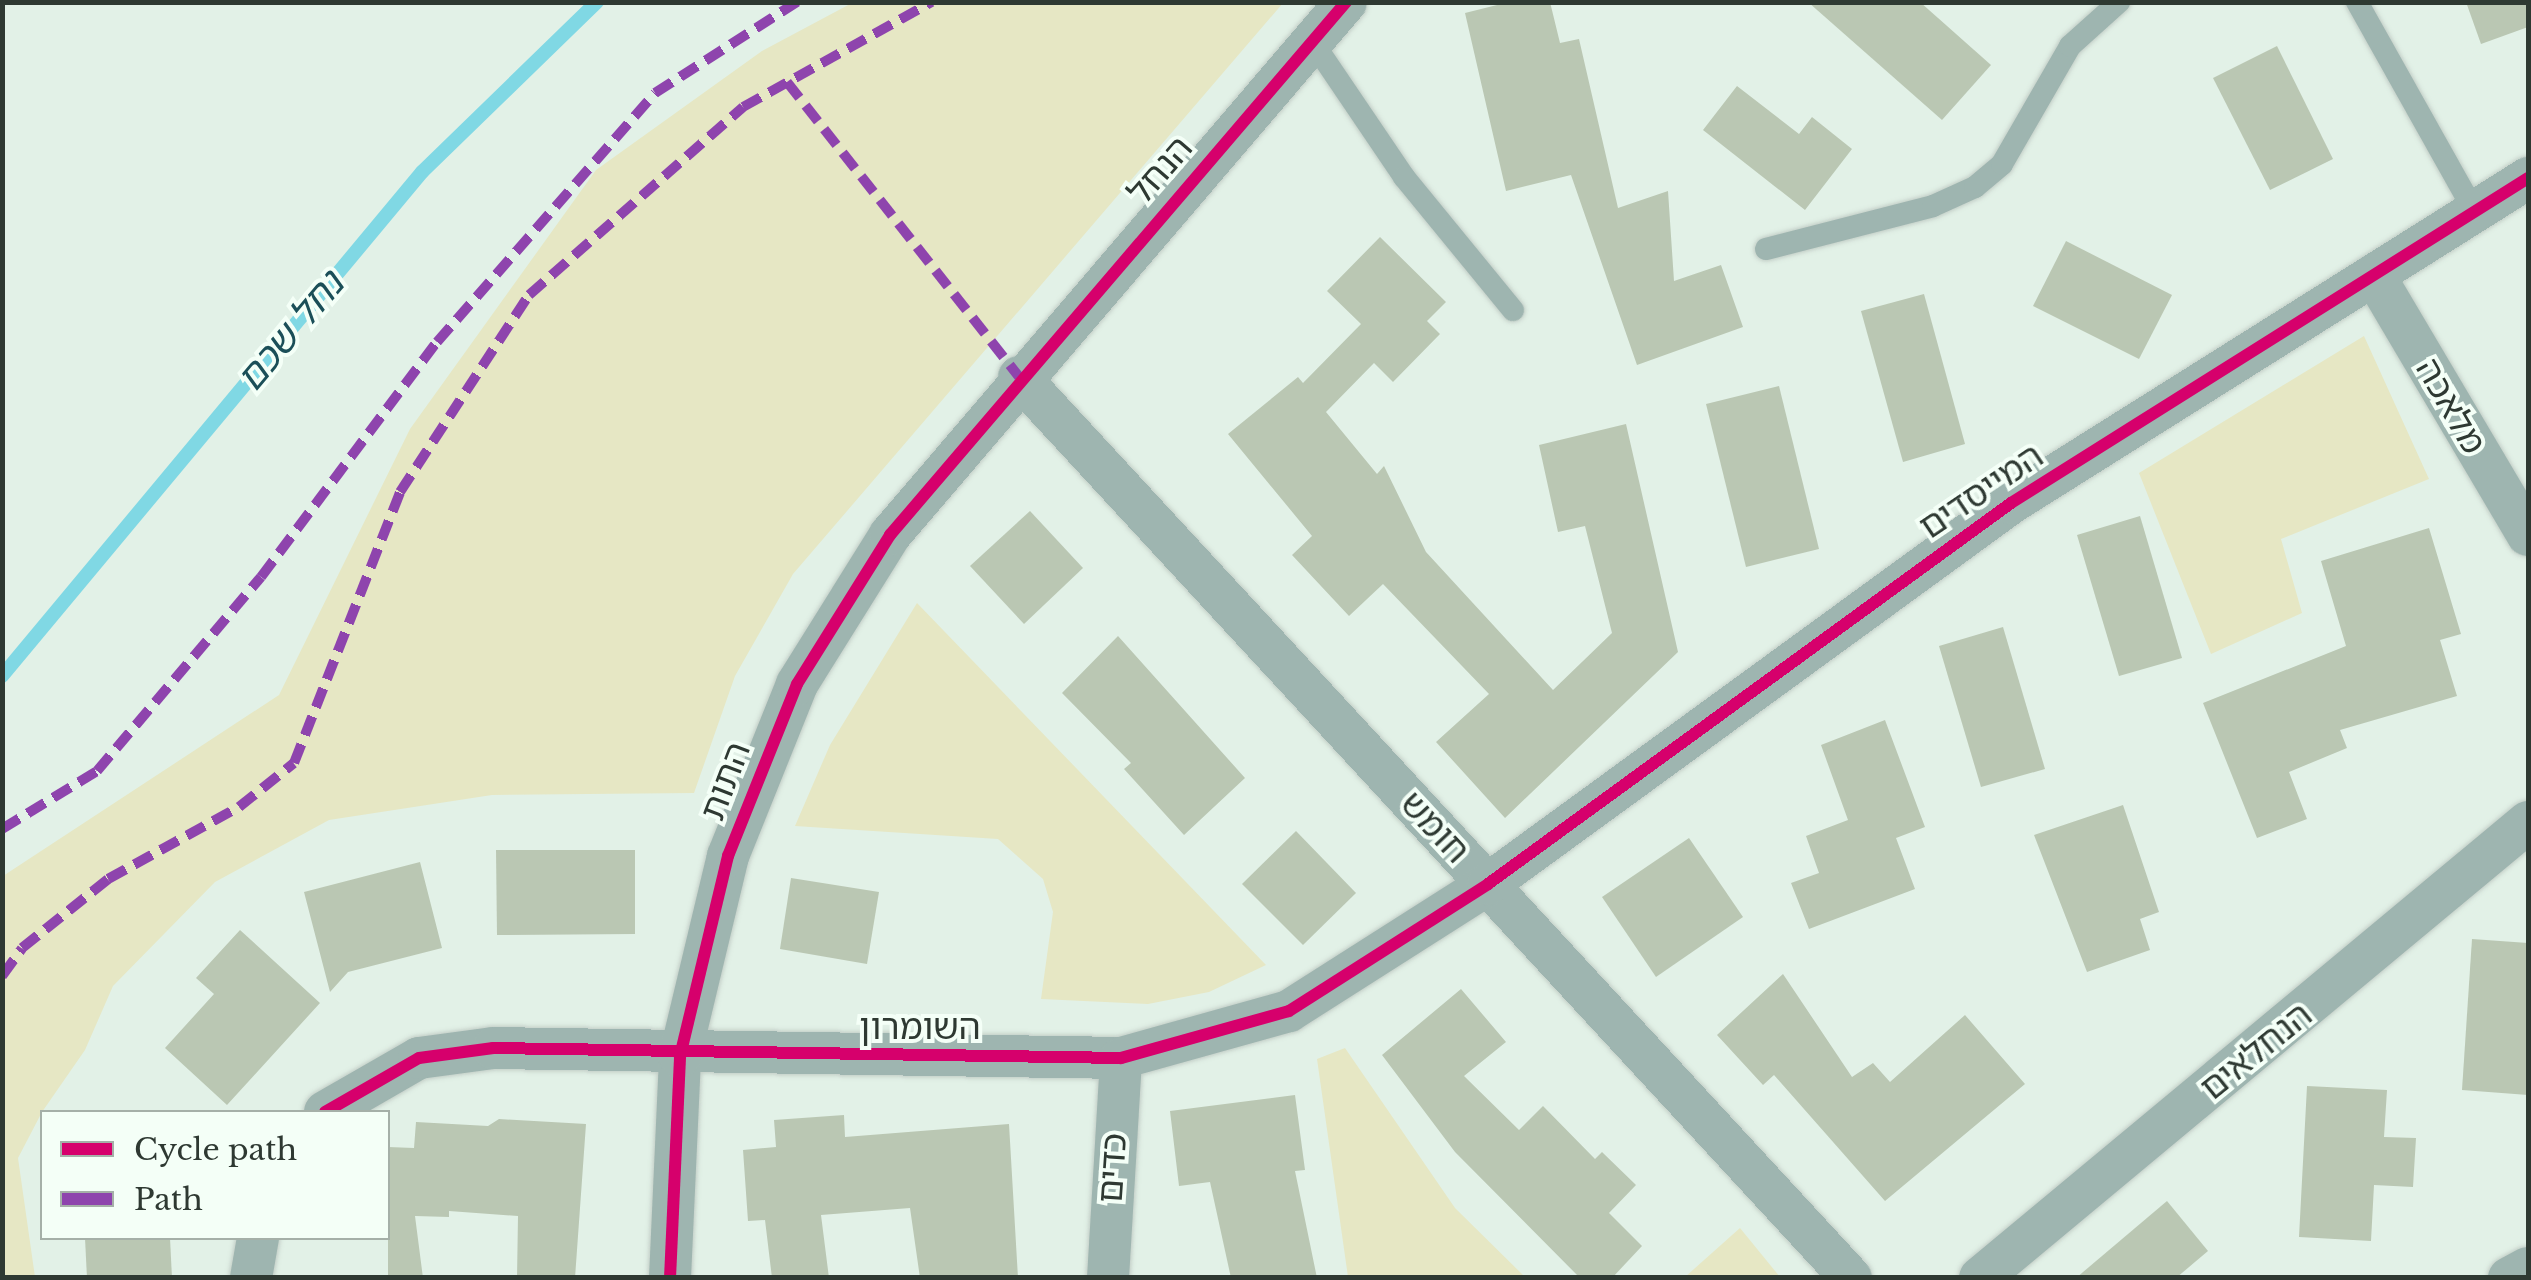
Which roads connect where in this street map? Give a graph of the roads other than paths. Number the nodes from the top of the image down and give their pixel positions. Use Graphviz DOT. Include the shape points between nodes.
graph roads {
  1 [pos="1346,2"];
  2 [pos="2120,2"];
  3 [pos="2356,2"];
  4 [pos="1312,41"];
  5 [pos="2528,178"];
  6 [pos="2475,212"];
  7 [pos="1766,249"];
  8 [pos="2374,275"];
  9 [pos="1513,310"];
  10 [pos="1020,377"];
  11 [pos="2528,535"];
  12 [pos="2528,822"];
  13 [pos="1488,884"];
  14 [pos="680,1056"];
  15 [pos="1121,1058"];
  16 [pos="328,1110"];
  17 [pos="258,1240"];
  18 [pos="2528,1268"];
  19 [pos="251,1278"];
  20 [pos="670,1278"];
  21 [pos="1108,1278"];
  22 [pos="1851,1278"];
  23 [pos="1980,1278"];
  24 [pos="2509,1278"];
  1 -- 4 [label="street, הנחל"];
  2 -- 7 [label="lane" via="2070,46 2002,164 1975,187 1933,206"];
  3 -- 6 [label="lane"];
  4 -- 9 [label="lane" via="1404,176"];
  4 -- 10 [label="street, הנחל"];
  5 -- 6 [label="street, המייסדים"];
  6 -- 8 [label="street, המייסדים"];
  8 -- 11 [label="street, מלאכה"];
  8 -- 13 [label="street, המייסדים" via="2011,503"];
  10 -- 13 [label="street, חומש"];
  10 -- 14 [label="street, התות" via="890,535 797,684 728,856"];
  12 -- 23 [label="street, הנחלאים"];
  13 -- 15 [label="street, השומרון" via="1289,1011"];
  13 -- 22 [label="street, חומש"];
  14 -- 15 [label="street, השומרון"];
  14 -- 16 [label="street, השומרון" via="493,1048 419,1058"];
  14 -- 20 [label="street, התות"];
  15 -- 21 [label="street, כדים"];
  17 -- 19 [label="street"];
  18 -- 24 [label="street"];
}
